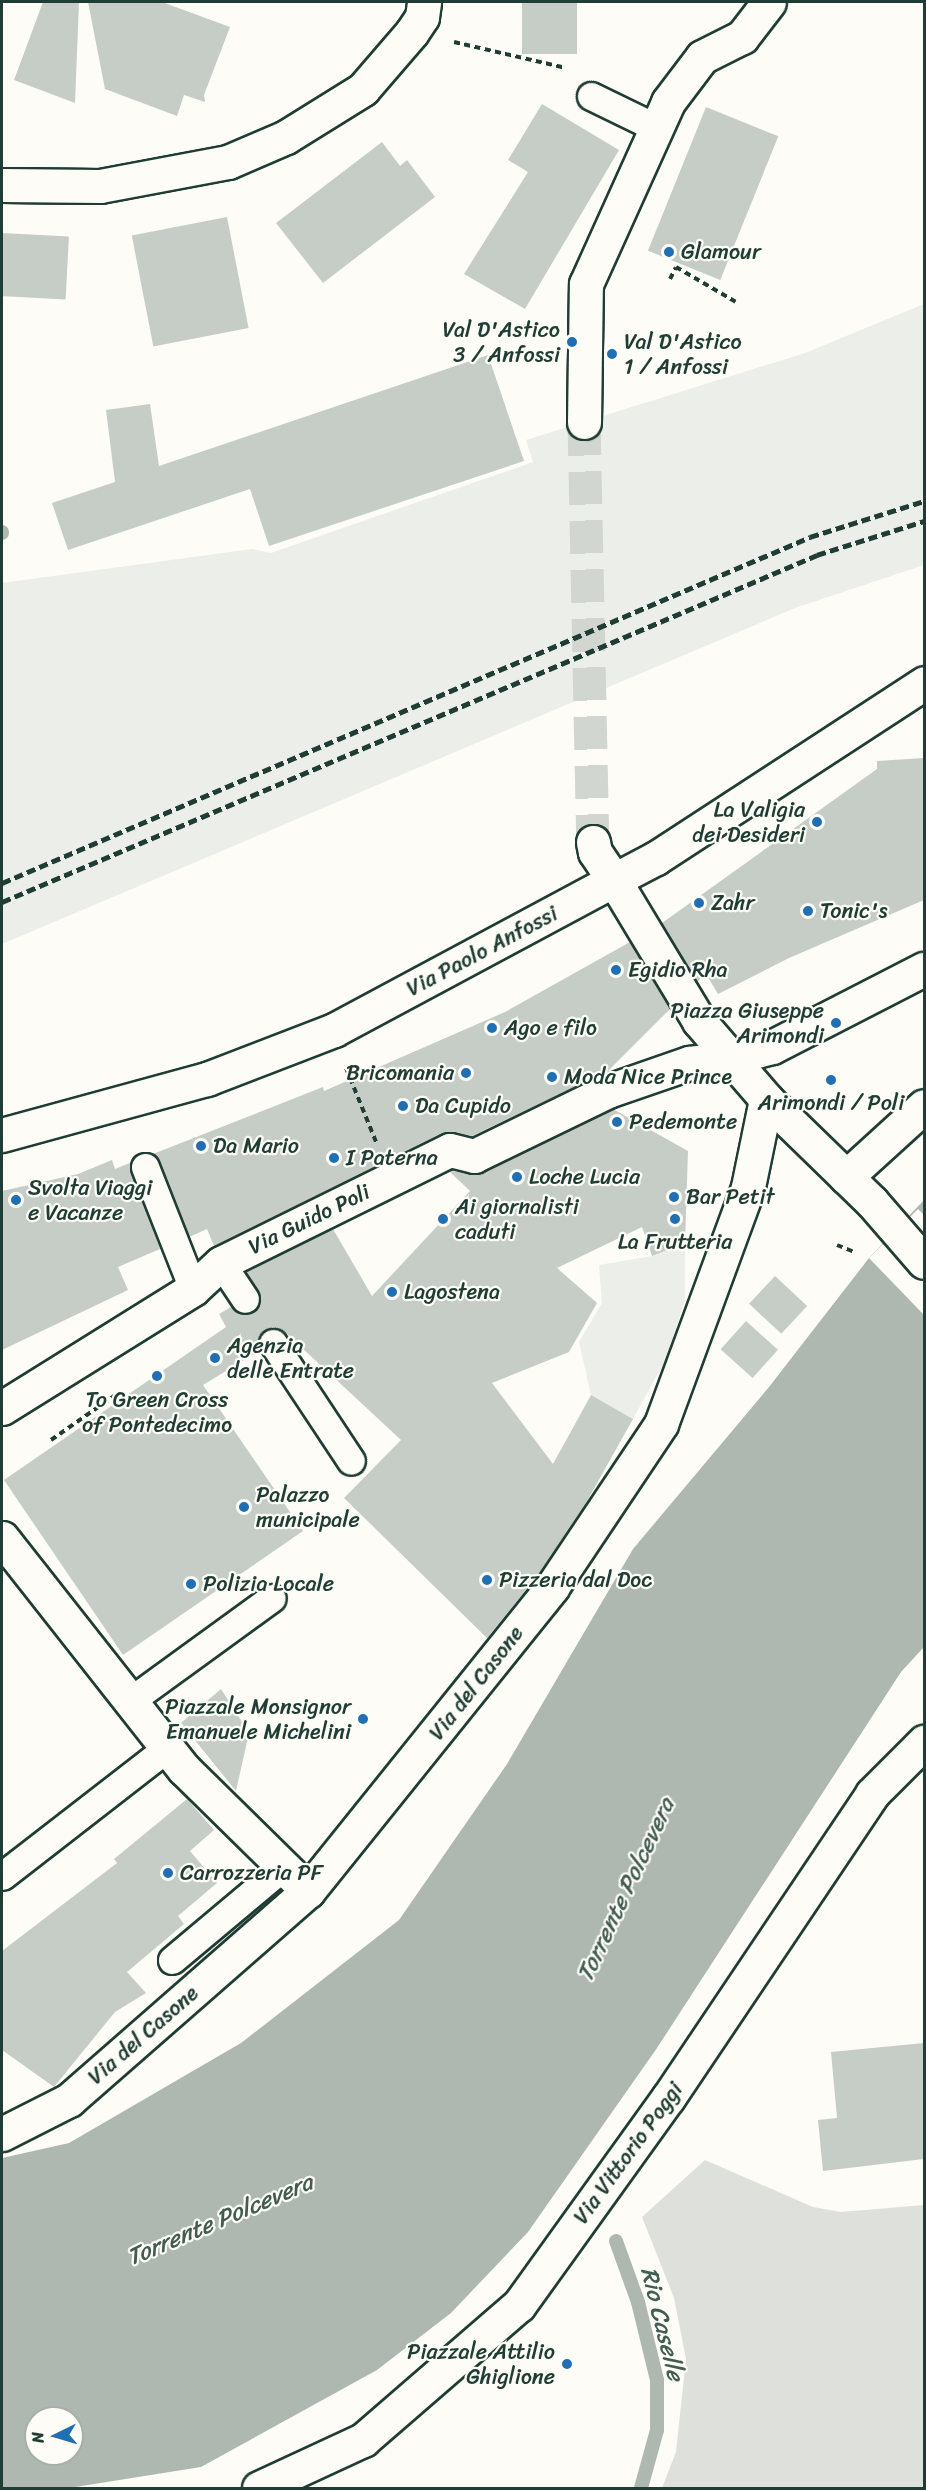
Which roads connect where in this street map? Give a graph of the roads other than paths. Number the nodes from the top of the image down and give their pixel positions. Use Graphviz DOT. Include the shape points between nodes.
graph roads {
  1 [pos="424,2"];
  2 [pos="770,2"];
  3 [pos="591,96"];
  4 [pos="657,128"];
  5 [pos="2,185"];
  6 [pos="584,422"];
  7 [pos="924,683"];
  8 [pos="593,842"];
  9 [pos="614,880"];
  10 [pos="924,969"];
  11 [pos="730,1058"];
  12 [pos="766,1100"];
  13 [pos="924,1106"];
  14 [pos="2,1135"];
  15 [pos="145,1167"];
  16 [pos="846,1178"];
  17 [pos="924,1262"];
  18 [pos="221,1263"];
  19 [pos="188,1276"];
  20 [pos="245,1299"];
  21 [pos="273,1342"];
  22 [pos="2,1408"];
  23 [pos="351,1461"];
  24 [pos="2,1538"];
  25 [pos="273,1598"];
  26 [pos="135,1697"];
  27 [pos="924,1742"];
  28 [pos="167,1748"];
  29 [pos="2,1876"];
  30 [pos="272,1876"];
  31 [pos="308,1891"];
  32 [pos="172,1960"];
  33 [pos="2,2134"];
  34 [pos="259,2488"];
  1 -- 5 [label="street" via="422,17 412,32 363,89 286,137 228,162 100,186"];
  2 -- 4 [label="street" via="742,37 702,57 668,102"];
  3 -- 4 [label="lane"];
  4 -- 6 [label="street" via="586,284"];
  7 -- 9 [label="street, Via Paolo Anfossi" via="656,858"];
  8 -- 9 [label="street" via="595,852"];
  9 -- 11 [label="street" via="699,1021"];
  9 -- 14 [label="street, Via Paolo Anfossi" via="334,1030 207,1079"];
  10 -- 11 [label="street" via="772,1047"];
  11 -- 12 [label="street"];
  11 -- 18 [label="street, Via Guido Poli" via="688,1063 608,1091 474,1156 450,1150"];
  12 -- 16 [label="street"];
  12 -- 31 [label="street, Via del Casone" via="748,1186 661,1424 552,1587"];
  13 -- 16 [label="street"];
  15 -- 19 [label="lane"];
  16 -- 17 [label="street"];
  18 -- 19 [label="street, Via Guido Poli"];
  18 -- 20 [label="lane, Via Guido Poli"];
  19 -- 22 [label="street, Via Guido Poli"];
  21 -- 23 [label="lane"];
  24 -- 26 [label="street"];
  25 -- 26 [label="lane"];
  26 -- 28 [label="street"];
  27 -- 34 [label="street, Via Vittorio Poggi" via="872,1794 668,2098 519,2305 363,2440"];
  28 -- 29 [label="lane"];
  28 -- 30 [label="street"];
  30 -- 31 [label="street"];
  30 -- 32 [label="lane"];
  31 -- 33 [label="street, Via del Casone" via="69,2100"];
}
